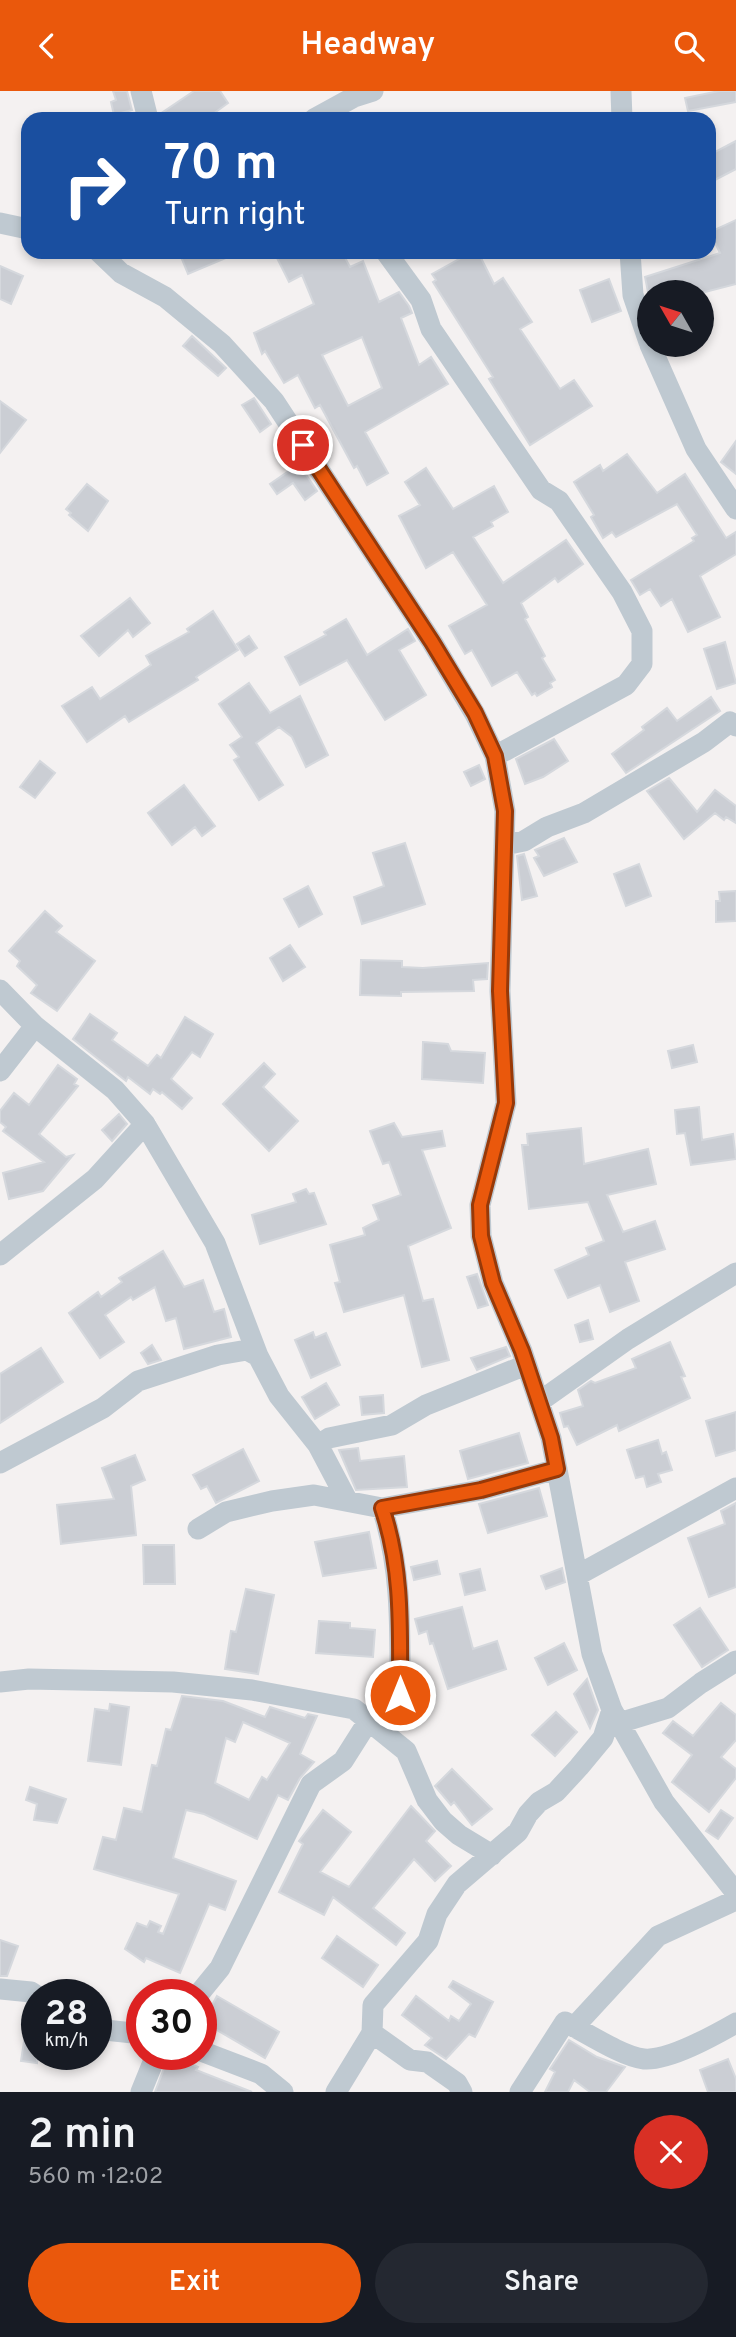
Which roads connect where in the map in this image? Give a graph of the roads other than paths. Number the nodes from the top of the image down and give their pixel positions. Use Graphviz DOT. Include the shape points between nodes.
graph roads {
  1 [pos="141,91"];
  2 [pos="373,91"];
  3 [pos="621,91"];
  4 [pos="335,99"];
  5 [pos="147,112"];
  6 [pos="321,112"];
  7 [pos="622,112"];
  8 [pos="0,223"];
  9 [pos="21,228"];
  10 [pos="106,259"];
  11 [pos="391,259"];
  12 [pos="630,259"];
  13 [pos="637,306"];
  14 [pos="656,357"];
  15 [pos="736,509"];
  16 [pos="736,726"];
  17 [pos="495,756"];
  18 [pos="505,845"];
  19 [pos="0,990"];
  20 [pos="35,1026"];
  21 [pos="0,1071"];
  22 [pos="145,1124"];
  23 [pos="0,1255"];
  24 [pos="736,1273"];
  25 [pos="258,1356"];
  26 [pos="526,1365"];
  27 [pos="539,1402"];
  28 [pos="318,1445"];
  29 [pos="0,1464"];
  30 [pos="557,1469"];
  31 [pos="736,1488"];
  32 [pos="347,1500"];
  33 [pos="382,1508"];
  34 [pos="198,1529"];
  35 [pos="578,1575"];
  36 [pos="736,1661"];
  37 [pos="726,1674"];
  38 [pos="0,1682"];
  39 [pos="400,1695"];
  40 [pos="615,1716"];
  41 [pos="369,1720"];
  42 [pos="603,1738"];
  43 [pos="629,1743"];
  44 [pos="492,1855"];
  45 [pos="736,1893"];
  46 [pos="736,1900"];
  47 [pos="211,1979"];
  48 [pos="0,1989"];
  49 [pos="21,1991"];
  50 [pos="736,2023"];
  51 [pos="574,2027"];
  52 [pos="372,2033"];
  53 [pos="217,2057"];
  54 [pos="150,2070"];
  55 [pos="141,2092"];
  56 [pos="283,2092"];
  57 [pos="336,2092"];
  58 [pos="462,2092"];
  59 [pos="520,2092"];
  1 -- 5 [label="street"];
  2 -- 4 [label="street"];
  3 -- 7 [label="street"];
  4 -- 6 [label="street"];
  8 -- 9 [label="street"];
  10 -- 17 [label="street" via="165,297 222,344 274,401 432,642"];
  11 -- 17 [label="street" via="421,300 431,329 541,490 559,501 642,631 642,664 626,685"];
  12 -- 13 [label="street"];
  14 -- 15 [label="street" via="696,449"];
  16 -- 18 [label="street" via="730,722 584,813"];
  17 -- 18 [label="street" via="505,811"];
  18 -- 26 [label="street" via="500,991 506,1103 480,1205 481,1236 493,1283"];
  19 -- 20 [label="street"];
  20 -- 21 [label="street"];
  20 -- 22 [label="street" via="115,1090"];
  22 -- 23 [label="street" via="95,1179"];
  22 -- 25 [label="street" via="215,1243"];
  24 -- 27 [label="street" via="628,1339"];
  25 -- 28 [label="street" via="279,1396"];
  25 -- 29 [label="street" via="247,1350 218,1355 138,1381 103,1408"];
  26 -- 27 [label="street"];
  26 -- 28 [label="street" via="426,1405 393,1425 329,1438"];
  27 -- 30 [label="street"];
  28 -- 32 [label="street"];
  30 -- 33 [label="street" via="481,1490"];
  30 -- 35 [label="street"];
  31 -- 35 [label="street"];
  32 -- 33 [label="street"];
  32 -- 34 [label="street" via="314,1495 272,1501 226,1512"];
  33 -- 39 [label="street" via="393,1542 400,1610"];
  35 -- 40 [label="street" via="592,1654"];
  36 -- 37 [label="street"];
  37 -- 40 [label="street" via="668,1708"];
  38 -- 41 [label="street" via="109,1680 252,1690 327,1702 354,1709"];
  40 -- 42 [label="street"];
  40 -- 43 [label="street"];
  41 -- 44 [label="street" via="406,1751 443,1821"];
  41 -- 47 [label="street" via="343,1761 311,1784"];
  42 -- 43 [label="street"];
  42 -- 44 [label="street"];
  43 -- 45 [label="street" via="664,1802"];
  44 -- 52 [label="street" via="457,1884 437,1914 428,1941 373,2005"];
  46 -- 51 [label="street" via="658,1936"];
  48 -- 49 [label="street"];
  50 -- 51 [label="street" via="697,2046 645,2059"];
  51 -- 59 [label="street" via="565,2022"];
  52 -- 57 [label="street"];
  52 -- 58 [label="street" via="410,2060 427,2062 457,2083"];
  53 -- 56 [label="street" via="261,2074"];
  54 -- 55 [label="street"];
}
